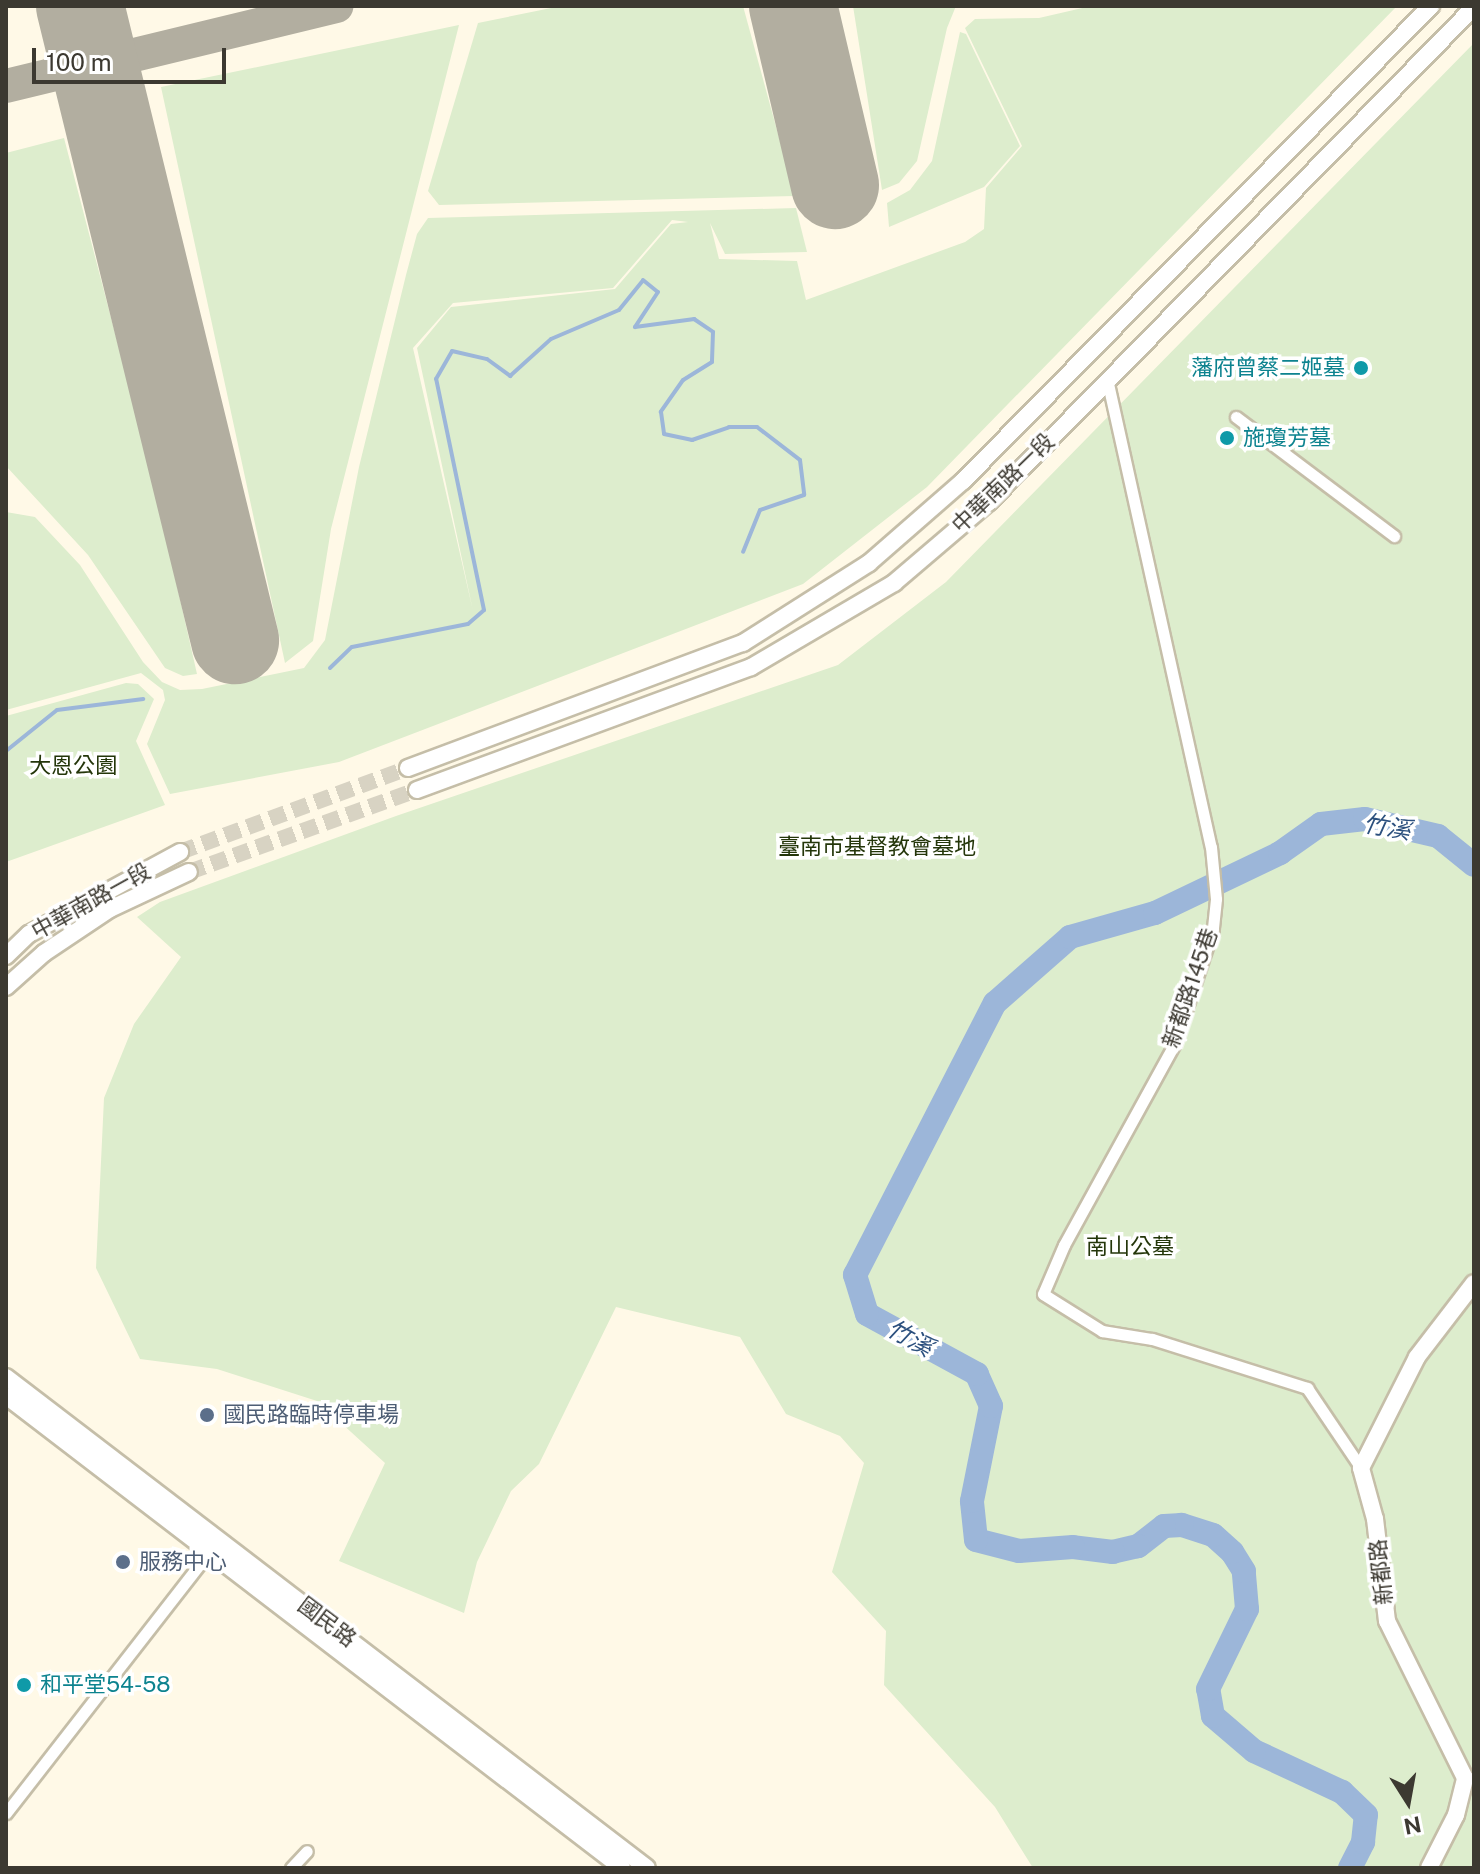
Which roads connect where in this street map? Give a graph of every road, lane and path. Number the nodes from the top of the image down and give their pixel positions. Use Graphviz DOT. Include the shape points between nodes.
graph roads {
  1 [pos="1431,6"];
  2 [pos="1474,7"];
  3 [pos="1107,379"];
  4 [pos="1236,417"];
  5 [pos="1394,536"];
  6 [pos="408,768"];
  7 [pos="417,790"];
  8 [pos="180,852"];
  9 [pos="189,872"];
  10 [pos="6,956"];
  11 [pos="6,987"];
  12 [pos="1474,1283"];
  13 [pos="6,1377"];
  14 [pos="6,1396"];
  15 [pos="1361,1468"];
  16 [pos="215,1546"];
  17 [pos="6,1813"];
  18 [pos="307,1851"];
  19 [pos="291,1868"];
  20 [pos="622,1868"];
  21 [pos="647,1868"];
  22 [pos="1429,1868"];
  1 -- 6 [label="street, 中華南路一段" via="963,481 869,563 743,643"];
  2 -- 3 [label="street, 中華南路一段"];
  3 -- 7 [label="street, 中華南路一段" via="965,522 894,583 805,640 697,689"];
  3 -- 15 [label="street, 新都路145巷" via="1211,847 1216,899 1213,929 1175,1043 1064,1245 1043,1294 1102,1331 1152,1339 1307,1388"];
  4 -- 5 [label="street"];
  8 -- 10 [label="street, 中華南路一段" via="29,934"];
  9 -- 11 [label="street, 中華南路一段" via="110,909 44,953"];
  12 -- 15 [label="street" via="1417,1357"];
  13 -- 16 [label="street, 國民路"];
  14 -- 16 [label="street, 國民路"];
  15 -- 22 [label="street, 新都路" via="1375,1519 1387,1621 1465,1778 1456,1815"];
  16 -- 17 [label="street"];
  16 -- 20 [label="street, 國民路"];
  16 -- 21 [label="street, 國民路"];
  18 -- 19 [label="street"];
}
